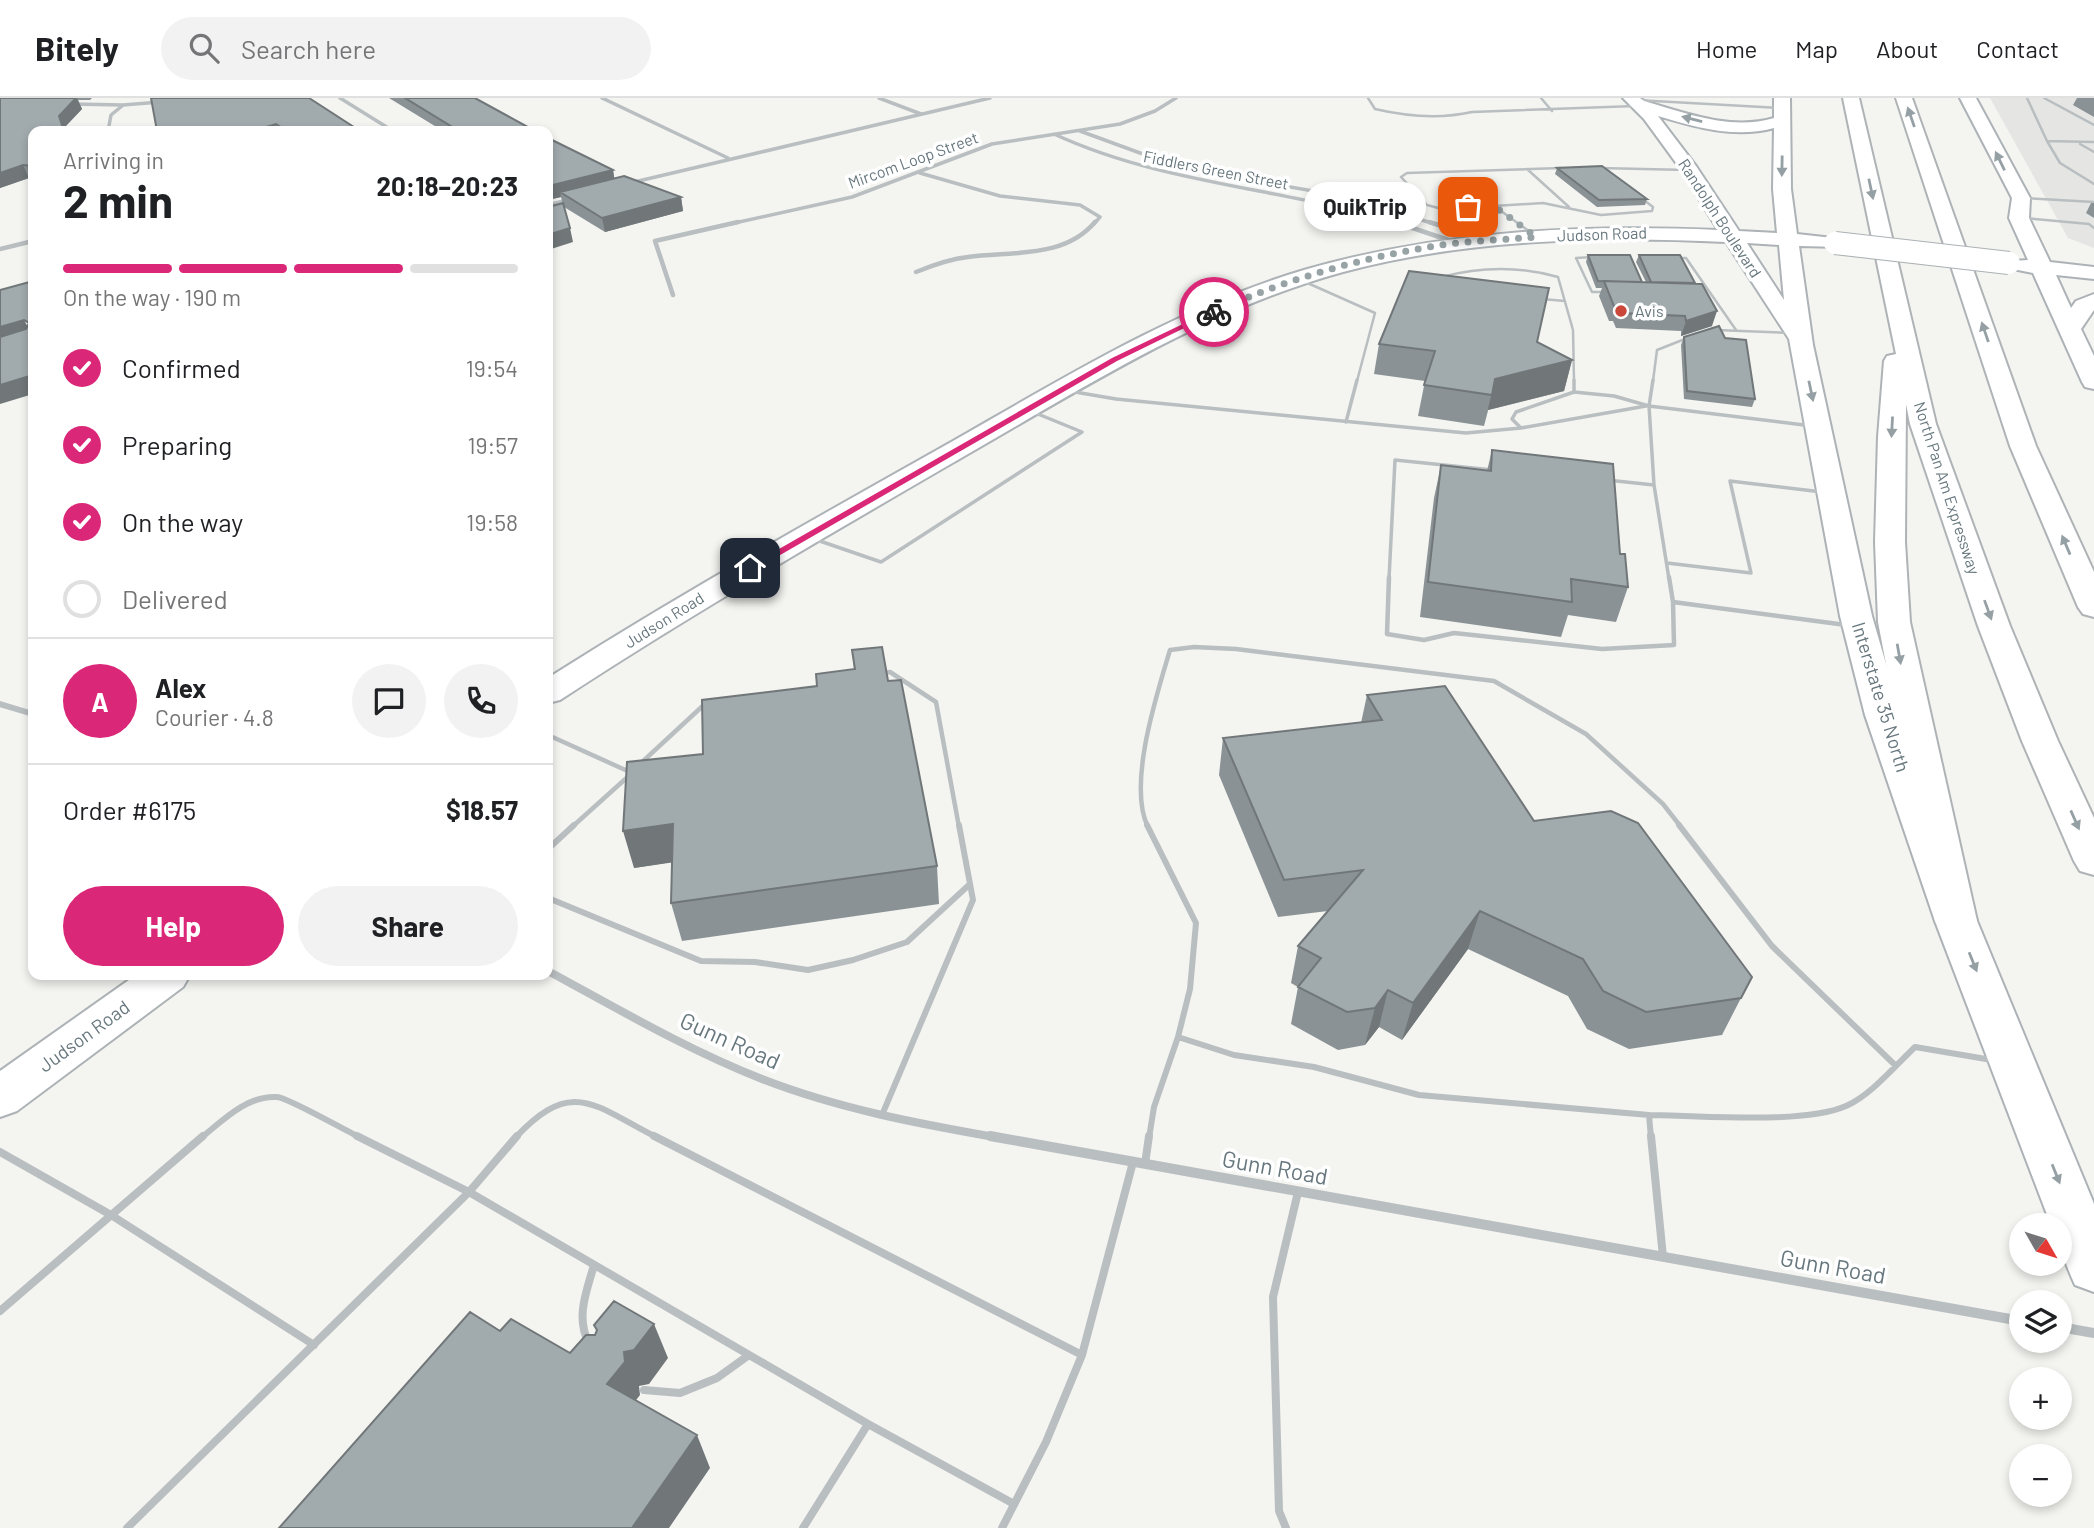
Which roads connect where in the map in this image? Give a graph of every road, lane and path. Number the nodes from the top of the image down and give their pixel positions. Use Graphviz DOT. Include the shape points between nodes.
graph roads {
  1 [pos="340,98"];
  2 [pos="602,98"];
  3 [pos="879,98"];
  4 [pos="990,98"];
  5 [pos="1176,98"];
  6 [pos="1368,98"];
  7 [pos="1541,98"];
  8 [pos="1852,98"];
  9 [pos="1905,98"];
  10 [pos="1968,98"];
  11 [pos="2027,98"];
  12 [pos="2043,98"];
  13 [pos="162,101"];
  14 [pos="1634,101"];
  15 [pos="68,104"];
  16 [pos="123,105"];
  17 [pos="1783,109"];
  18 [pos="1552,111"];
  19 [pos="921,114"];
  20 [pos="2094,125"];
  21 [pos="109,126"];
  22 [pos="385,126"];
  23 [pos="1080,131"];
  24 [pos="1054,134"];
  25 [pos="2047,141"];
  26 [pos="2077,142"];
  27 [pos="2094,142"];
  28 [pos="2094,152"];
  29 [pos="728,158"];
  30 [pos="1562,168"];
  31 [pos="1595,168"];
  32 [pos="1606,168"];
  33 [pos="1527,169"];
  34 [pos="1690,170"];
  35 [pos="920,173"];
  36 [pos="1615,176"];
  37 [pos="2094,184"];
  38 [pos="622,185"];
  39 [pos="1634,192"];
  40 [pos="583,196"];
  41 [pos="2021,198"];
  42 [pos="2094,202"];
  43 [pos="553,204"];
  44 [pos="1494,206"];
  45 [pos="1569,208"];
  46 [pos="2021,223"];
  47 [pos="2094,228"];
  48 [pos="1733,236"];
  49 [pos="1536,237"];
  50 [pos="1788,239"];
  51 [pos="1491,241"];
  52 [pos="28,242"];
  53 [pos="1458,244"];
  54 [pos="0,249"];
  55 [pos="1595,257"];
  56 [pos="1664,258"];
  57 [pos="2094,260"];
  58 [pos="2042,267"];
  59 [pos="916,272"];
  60 [pos="2094,273"];
  61 [pos="1433,279"];
  62 [pos="1300,280"];
  63 [pos="1605,292"];
  64 [pos="673,295"];
  65 [pos="1699,295"];
  66 [pos="1712,295"];
  67 [pos="1539,299"];
  68 [pos="1565,301"];
  69 [pos="2094,301"];
  70 [pos="1900,310"];
  71 [pos="1736,330"];
  72 [pos="2069,330"];
  73 [pos="1711,331"];
  74 [pos="1691,337"];
  75 [pos="1798,339"];
  76 [pos="2094,382"];
  77 [pos="1061,390"];
  78 [pos="1574,392"];
  79 [pos="1649,406"];
  80 [pos="1026,410"];
  81 [pos="1346,422"];
  82 [pos="1818,427"];
  83 [pos="1521,428"];
  84 [pos="1504,471"];
  85 [pos="1599,480"];
  86 [pos="1654,485"];
  87 [pos="1832,493"];
  88 [pos="806,536"];
  89 [pos="1667,564"];
  90 [pos="1673,602"];
  91 [pos="2094,607"];
  92 [pos="1859,626"];
  93 [pos="869,674"];
  94 [pos="553,690"];
  95 [pos="719,702"];
  96 [pos="0,704"];
  97 [pos="28,712"];
  98 [pos="553,737"];
  99 [pos="632,773"];
  100 [pos="553,844"];
  101 [pos="2094,861"];
  102 [pos="970,884"];
  103 [pos="553,900"];
  104 [pos="1956,921"];
  105 [pos="553,974"];
  106 [pos="161,980"];
  107 [pos="1178,1037"];
  108 [pos="2012,1064"];
  109 [pos="1896,1066"];
  110 [pos="0,1097"];
  111 [pos="882,1115"];
  112 [pos="1649,1115"];
  113 [pos="0,1152"];
  114 [pos="1133,1162"];
  115 [pos="1145,1164"];
  116 [pos="469,1192"];
  117 [pos="1298,1192"];
  118 [pos="111,1215"];
  119 [pos="1663,1257"];
  120 [pos="594,1265"];
  121 [pos="2094,1268"];
  122 [pos="0,1311"];
  123 [pos="2009,1319"];
  124 [pos="2072,1329"];
  125 [pos="2094,1334"];
  126 [pos="314,1345"];
  127 [pos="598,1355"];
  128 [pos="748,1355"];
  129 [pos="1082,1355"];
  130 [pos="644,1390"];
  131 [pos="868,1424"];
  132 [pos="1014,1504"];
  133 [pos="127,1528"];
  134 [pos="803,1528"];
  135 [pos="1002,1528"];
  136 [pos="1286,1528"];
  1 -- 22 [label="street"];
  2 -- 29 [label="street"];
  3 -- 19 [label="street"];
  4 -- 19 [label="street"];
  5 -- 23 [label="street, Mircom Loop Street" via="1135,120"];
  6 -- 18 [label="lane" via="1375,109 1397,114"];
  7 -- 18 [label="lane"];
  8 -- 70 [label="main road, North Pan Am Expressway, one-way"];
  91 -- 9 [label="main road, one-way" via="2023,446"];
  41 -- 10 [label="main road, one-way"];
  11 -- 25 [label="lane"];
  12 -- 20 [label="lane"];
  13 -- 16 [label="street"];
  14 -- 17 [label="main road" via="1720,125 1771,126"];
  14 -- 18 [label="lane"];
  14 -- 34 [label="main road, Randolph Boulevard"];
  15 -- 16 [label="street"];
  16 -- 21 [label="street" via="111,115"];
  17 -- 50 [label="main road, Interstate 35 North, one-way" via="1782,189"];
  19 -- 29 [label="street"];
  23 -- 24 [label="street, Mircom Loop Street"];
  23 -- 51 [label="street, Fiddlers Green Street" via="1181,168 1342,196"];
  24 -- 35 [label="street, Mircom Loop Street" via="981,148"];
  24 -- 53 [label="street, Fiddlers Green Street" via="1141,169 1346,207"];
  25 -- 26 [label="lane"];
  25 -- 37 [label="lane" via="2060,163"];
  26 -- 27 [label="lane"];
  26 -- 28 [label="lane"];
  29 -- 38 [label="street"];
  30 -- 33 [label="lane"];
  31 -- 32 [label="lane"];
  32 -- 34 [label="lane"];
  32 -- 36 [label="lane"];
  33 -- 44 [label="lane" via="1407,173 1401,177 1427,205 1442,209"];
  33 -- 45 [label="lane"];
  34 -- 48 [label="main road, Randolph Boulevard"];
  35 -- 59 [label="street" via="1000,195 1080,205 1100,217 1091,231 1054,247 972,256"];
  35 -- 64 [label="street, Mircom Loop Street" via="852,197 655,241"];
  39 -- 45 [label="lane" via="1652,211 1601,215"];
  40 -- 43 [label="street"];
  41 -- 42 [label="lane"];
  41 -- 46 [label="main road"];
  44 -- 45 [label="lane" via="1543,203"];
  44 -- 49 [label="lane"];
  46 -- 47 [label="lane"];
  46 -- 57 [label="main road" via="2058,248"];
  46 -- 58 [label="main road"];
  48 -- 49 [label="main road, Judson Road" via="1623,233"];
  48 -- 50 [label="main road, Judson Road"];
  48 -- 75 [label="main road, Randolph Boulevard"];
  49 -- 51 [label="main road, Judson Road"];
  50 -- 58 [label="main road, Judson Road, bridge"];
  50 -- 75 [label="main road, Interstate 35 North"];
  51 -- 53 [label="main road, Judson Road"];
  52 -- 54 [label="street"];
  53 -- 62 [label="main road, Judson Road"];
  55 -- 63 [label="lane" via="1576,258 1592,292"];
  56 -- 66 [label="lane" via="1686,258"];
  58 -- 60 [label="main road, Judson Road"];
  58 -- 72 [label="main road"];
  61 -- 68 [label="lane" via="1460,271 1543,271 1558,276"];
  62 -- 77 [label="main road, Judson Road" via="1248,296"];
  62 -- 81 [label="lane" via="1375,313"];
  65 -- 66 [label="lane"];
  66 -- 71 [label="lane"];
  67 -- 68 [label="lane"];
  68 -- 78 [label="lane" via="1573,330"];
  69 -- 72 [label="main road" via="2084,306"];
  70 -- 101 [label="main road, North Pan Am Expressway, one-way" via="1923,424 1964,543 2040,741"];
  70 -- 104 [label="main road, one-way" via="1891,437 1894,622"];
  71 -- 73 [label="lane"];
  71 -- 75 [label="lane"];
  72 -- 76 [label="main road"];
  74 -- 79 [label="lane" via="1657,350"];
  75 -- 82 [label="main road, Interstate 35 North, one-way"];
  77 -- 80 [label="main road, Judson Road"];
  77 -- 81 [label="lane"];
  78 -- 79 [label="lane"];
  78 -- 83 [label="lane" via="1516,412 1512,419"];
  79 -- 82 [label="lane"];
  79 -- 83 [label="lane"];
  79 -- 86 [label="lane"];
  80 -- 88 [label="main road, Judson Road"];
  80 -- 88 [label="lane" via="1083,432 881,562"];
  81 -- 83 [label="lane" via="1466,432"];
  82 -- 87 [label="main road, Interstate 35 North"];
  84 -- 90 [label="lane" via="1395,460 1387,634 1424,640 1454,633 1642,649 1674,645"];
  85 -- 86 [label="lane"];
  86 -- 89 [label="lane"];
  87 -- 89 [label="lane" via="1730,481 1751,573"];
  87 -- 92 [label="main road, Interstate 35 North"];
  88 -- 94 [label="main road, Judson Road"];
  89 -- 90 [label="lane"];
  90 -- 92 [label="lane"];
  92 -- 104 [label="main road, Interstate 35 North" via="1882,715"];
  93 -- 102 [label="lane" via="890,672 936,702"];
  95 -- 99 [label="lane" via="706,702"];
  96 -- 97 [label="street"];
  98 -- 99 [label="lane"];
  99 -- 100 [label="lane"];
  102 -- 103 [label="lane" via="907,942 808,970 755,962 701,961"];
  102 -- 111 [label="lane" via="973,900"];
  104 -- 108 [label="main road, Interstate 35 North, one-way"];
  105 -- 111 [label="street, Gunn Road" via="752,1074"];
  106 -- 110 [label="main road, Judson Road"];
  107 -- 109 [label="lane" via="1190,989 1196,923 1144,819 1139,786 1170,650 1194,647 1494,681 1586,734 1663,804 1772,947"];
  107 -- 112 [label="lane" via="1234,1055 1314,1067 1419,1095"];
  107 -- 115 [label="lane" via="1154,1107"];
  108 -- 109 [label="lane" via="1915,1048"];
  108 -- 121 [label="main road, Interstate 35 North, one-way"];
  109 -- 112 [label="lane" via="1847,1106 1804,1116"];
  111 -- 114 [label="street, Gunn Road"];
  112 -- 119 [label="lane"];
  113 -- 118 [label="lane"];
  114 -- 115 [label="street, Gunn Road"];
  114 -- 129 [label="lane"];
  115 -- 117 [label="street, Gunn Road"];
  116 -- 118 [label="lane" via="278,1097 234,1110"];
  116 -- 120 [label="lane"];
  116 -- 126 [label="lane"];
  116 -- 129 [label="lane" via="554,1104 573,1100 593,1105"];
  117 -- 119 [label="street, Gunn Road"];
  117 -- 136 [label="lane" via="1273,1297 1279,1511"];
  118 -- 122 [label="lane"];
  118 -- 126 [label="lane"];
  119 -- 123 [label="street, Gunn Road"];
  120 -- 127 [label="lane" via="582,1310 584,1336"];
  120 -- 128 [label="lane"];
  124 -- 125 [label="street"];
  126 -- 133 [label="lane"];
  128 -- 130 [label="lane" via="717,1378 680,1392"];
  128 -- 131 [label="lane"];
  129 -- 132 [label="lane"];
  131 -- 132 [label="lane"];
  131 -- 134 [label="lane"];
  132 -- 135 [label="lane"];
}
